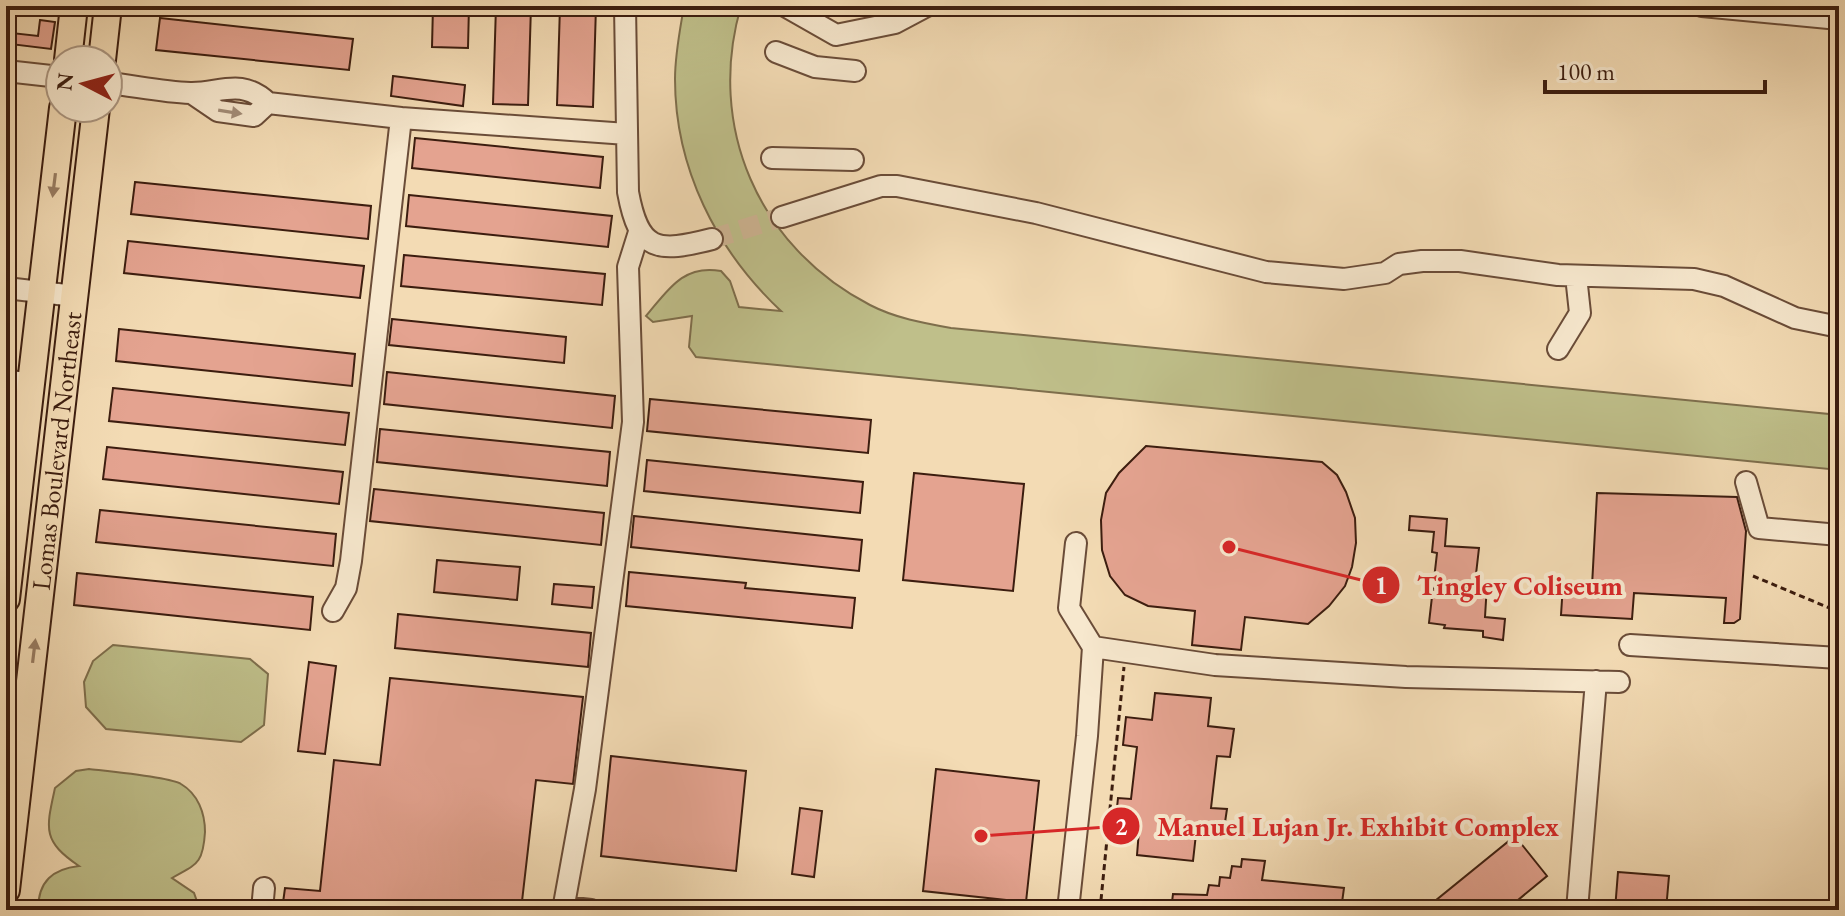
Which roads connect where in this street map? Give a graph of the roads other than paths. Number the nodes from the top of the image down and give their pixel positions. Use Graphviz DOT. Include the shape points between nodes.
graph roads {
  1 [pos="74,6"];
  2 [pos="108,6"];
  3 [pos="625,6"];
  4 [pos="785,6"];
  5 [pos="1702,6"];
  6 [pos="918,8"];
  7 [pos="1839,19"];
  8 [pos="70,44"];
  9 [pos="104,44"];
  10 [pos="776,52"];
  11 [pos="6,71"];
  12 [pos="855,71"];
  13 [pos="44,75"];
  14 [pos="124,85"];
  15 [pos="401,118"];
  16 [pos="61,124"];
  17 [pos="94,124"];
  18 [pos="627,134"];
  19 [pos="772,158"];
  20 [pos="853,160"];
  21 [pos="782,217"];
  22 [pos="639,232"];
  23 [pos="712,239"];
  24 [pos="1576,276"];
  25 [pos="6,288"];
  26 [pos="41,292"];
  27 [pos="75,296"];
  28 [pos="1839,327"];
  29 [pos="1558,349"];
  30 [pos="18,382"];
  31 [pos="15,447"];
  32 [pos="1746,482"];
  33 [pos="12,504"];
  34 [pos="50,507"];
  35 [pos="1839,535"];
  36 [pos="1076,543"];
  37 [pos="6,599"];
  38 [pos="333,611"];
  39 [pos="1630,645"];
  40 [pos="1093,647"];
  41 [pos="1839,658"];
  42 [pos="1596,681"];
  43 [pos="1619,682"];
  44 [pos="16,722"];
  45 [pos="264,888"];
  46 [pos="6,890"];
  47 [pos="564,909"];
  48 [pos="262,910"];
  49 [pos="591,910"];
  50 [pos="1068,910"];
  51 [pos="1577,910"];
  1 -- 8 [label="main road"];
  2 -- 9 [label="main road"];
  3 -- 18 [label="street"];
  4 -- 6 [label="street" via="836,35 895,23"];
  5 -- 7 [label="street"];
  10 -- 12 [label="street" via="815,67"];
  11 -- 13 [label="street"];
  14 -- 15 [label="street" via="193,94 218,111 254,116 268,103"];
  15 -- 18 [label="street"];
  15 -- 38 [label="street" via="351,561 346,588"];
  16 -- 26 [label="main road, Lomas Boulevard Northeast, one-way"];
  17 -- 27 [label="main road, Lomas Boulevard Northeast"];
  18 -- 22 [label="street" via="628,192"];
  19 -- 20 [label="street"];
  21 -- 24 [label="street" via="881,186 897,186 1025,210 1266,272 1344,279 1385,273 1399,264 1460,261"];
  22 -- 23 [label="street" via="661,246"];
  22 -- 47 [label="street" via="628,267 633,422"];
  24 -- 28 [label="street" via="1694,279 1724,286 1795,318"];
  24 -- 29 [label="street" via="1580,313"];
  25 -- 26 [label="street"];
  26 -- 27 [label="street"];
  26 -- 30 [label="main road, Lomas Boulevard Northeast"];
  27 -- 34 [label="main road, Lomas Boulevard Northeast"];
  30 -- 31 [label="main road, Lomas Boulevard Northeast"];
  31 -- 33 [label="main road, Lomas Boulevard Northeast"];
  32 -- 35 [label="street" via="1759,528"];
  33 -- 34 [label="street"];
  33 -- 37 [label="main road, Lomas Boulevard Northeast"];
  44 -- 34 [label="main road, Lomas Boulevard Northeast, one-way"];
  36 -- 40 [label="street" via="1069,608"];
  39 -- 41 [label="street"];
  40 -- 42 [label="street" via="1215,665"];
  40 -- 50 [label="street"];
  42 -- 43 [label="street"];
  42 -- 51 [label="street"];
  44 -- 46 [label="main road, Lomas Boulevard Northeast"];
  45 -- 48 [label="street"];
  47 -- 49 [label="street"];
}
